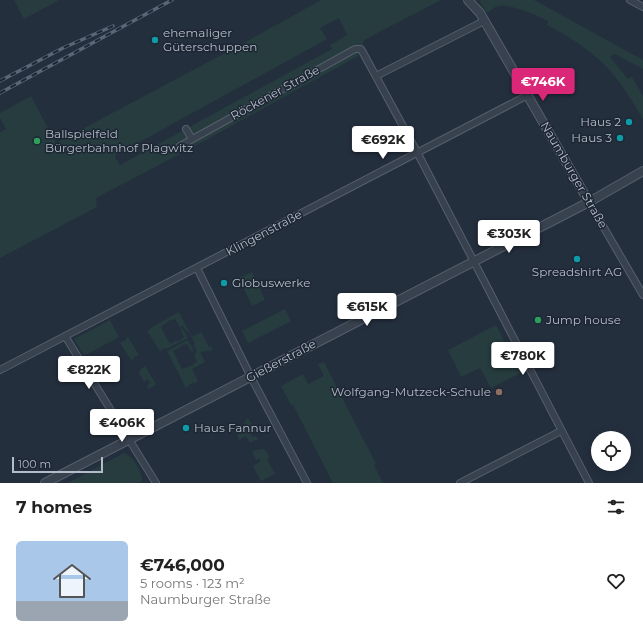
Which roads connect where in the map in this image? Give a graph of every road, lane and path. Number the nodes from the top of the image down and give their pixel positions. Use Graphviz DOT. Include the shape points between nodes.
graph roads {
  1 [pos="468,0"];
  2 [pos="475,0"];
  3 [pos="630,0"];
  4 [pos="643,7"];
  5 [pos="482,17"];
  6 [pos="376,76"];
  7 [pos="528,95"];
  8 [pos="186,129"];
  9 [pos="192,139"];
  10 [pos="180,146"];
  11 [pos="417,152"];
  12 [pos="643,171"];
  13 [pos="589,202"];
  14 [pos="473,261"];
  15 [pos="197,268"];
  16 [pos="643,295"];
  17 [pos="64,336"];
  18 [pos="0,370"];
  19 [pos="251,377"];
  20 [pos="561,431"];
  21 [pos="130,438"];
  22 [pos="45,483"];
  23 [pos="156,483"];
  24 [pos="307,483"];
  25 [pos="460,483"];
  26 [pos="589,483"];
  1 -- 5 [label="street, Naumburger Straße"];
  2 -- 5 [label="street, Naumburger Straße"];
  3 -- 4 [label="street"];
  5 -- 6 [label="street"];
  5 -- 7 [label="street, Naumburger Straße"];
  6 -- 9 [label="street, Röckener Straße" via="360,48 355,49"];
  6 -- 11 [label="street"];
  7 -- 11 [label="street, Klingenstraße"];
  7 -- 13 [label="street, Naumburger Straße"];
  8 -- 9 [label="street"];
  9 -- 10 [label="street, Röckener Straße"];
  11 -- 14 [label="street"];
  11 -- 15 [label="street, Klingenstraße"];
  12 -- 13 [label="street, Gießerstraße"];
  13 -- 14 [label="street, Gießerstraße"];
  13 -- 16 [label="street, Naumburger Straße"];
  14 -- 19 [label="street, Gießerstraße"];
  14 -- 20 [label="street"];
  15 -- 17 [label="street, Klingenstraße"];
  15 -- 19 [label="street"];
  17 -- 18 [label="street, Klingenstraße"];
  17 -- 21 [label="street"];
  19 -- 21 [label="street, Gießerstraße"];
  19 -- 24 [label="street"];
  20 -- 25 [label="street"];
  20 -- 26 [label="street"];
  21 -- 22 [label="street, Gießerstraße"];
  21 -- 23 [label="street"];
}
